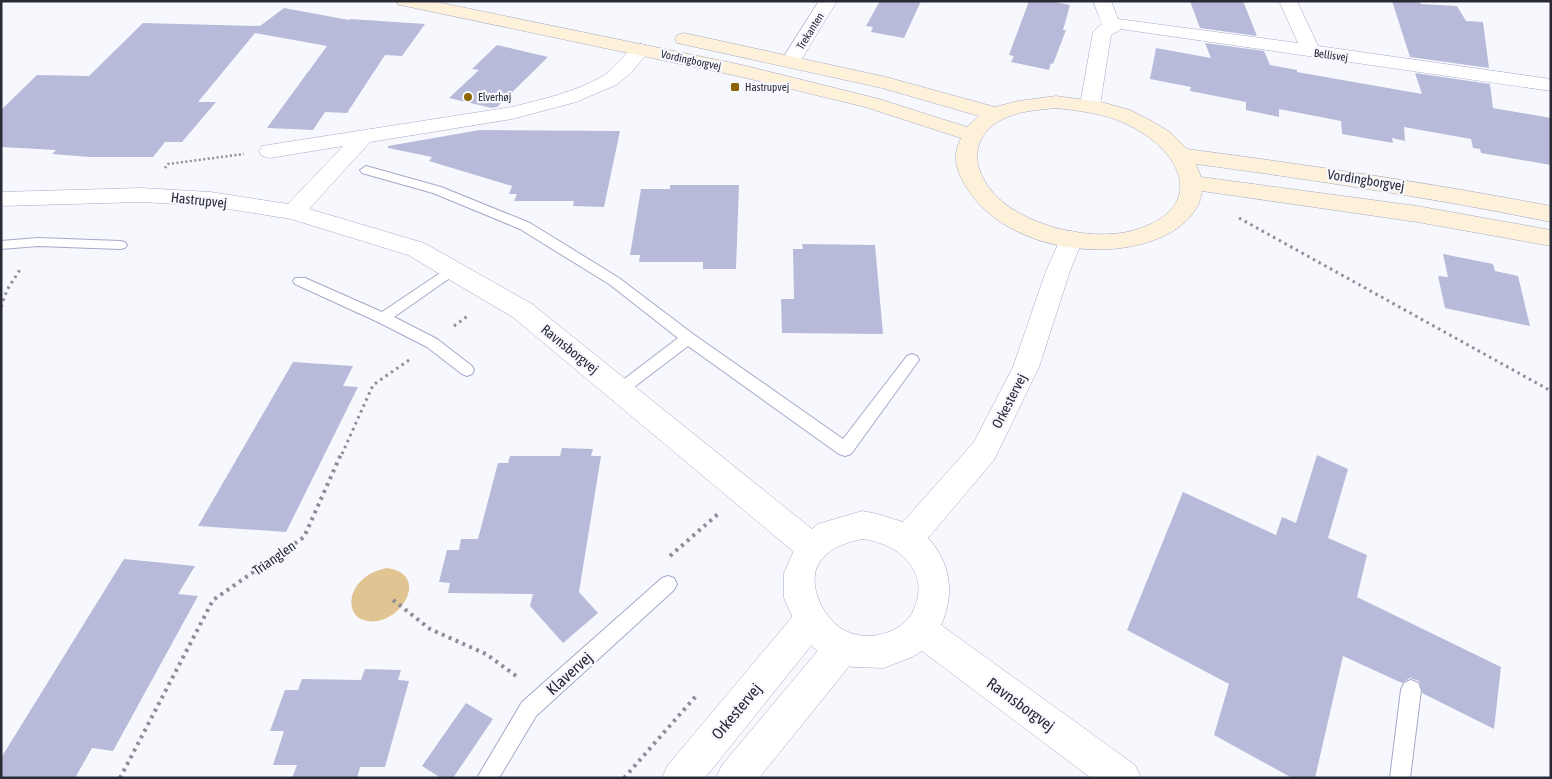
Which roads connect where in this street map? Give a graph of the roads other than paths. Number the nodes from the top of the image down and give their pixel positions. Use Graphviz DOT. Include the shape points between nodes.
graph roads {
  1 [pos="405,1"];
  2 [pos="828,1"];
  3 [pos="1102,1"];
  4 [pos="1288,1"];
  5 [pos="1112,26"];
  6 [pos="670,36"];
  7 [pos="642,50"];
  8 [pos="1311,52"];
  9 [pos="791,61"];
  10 [pos="1551,84"];
  11 [pos="1090,105"];
  12 [pos="996,114"];
  13 [pos="972,135"];
  14 [pos="364,136"];
  15 [pos="270,151"];
  16 [pos="1181,155"];
  17 [pos="366,170"];
  18 [pos="1191,191"];
  19 [pos="1,199"];
  20 [pos="293,212"];
  21 [pos="1551,214"];
  22 [pos="1551,238"];
  23 [pos="1071,240"];
  24 [pos="120,245"];
  25 [pos="1,246"];
  26 [pos="452,270"];
  27 [pos="300,282"];
  28 [pos="383,318"];
  29 [pos="688,338"];
  30 [pos="912,360"];
  31 [pos="467,370"];
  32 [pos="620,390"];
  33 [pos="907,540"];
  34 [pos="812,547"];
  35 [pos="668,584"];
  36 [pos="810,622"];
  37 [pos="921,630"];
  38 [pos="843,647"];
  39 [pos="1411,690"];
  40 [pos="487,778"];
  41 [pos="680,778"];
  42 [pos="734,778"];
  43 [pos="1122,778"];
  44 [pos="1400,778"];
  1 -- 7 [label="main road, Vordingborgvej"];
  2 -- 9 [label="street, Trekanten"];
  3 -- 5 [label="street"];
  4 -- 8 [label="street"];
  5 -- 8 [label="street, Bellisvej" via="1131,25"];
  5 -- 11 [label="street" via="1102,32"];
  6 -- 9 [label="main road, Vordingborgvej"];
  7 -- 13 [label="main road, Vordingborgvej" via="872,102"];
  7 -- 14 [label="street" via="620,73 594,88 541,106"];
  8 -- 10 [label="street, Bellisvej"];
  9 -- 12 [label="main road, Vordingborgvej"];
  11 -- 12 [label="main road" via="1056,102 1023,105"];
  11 -- 16 [label="main road" via="1143,124"];
  12 -- 13 [label="main road"];
  13 -- 23 [label="main road" via="965,157 973,182 995,207 1029,227"];
  14 -- 15 [label="street"];
  14 -- 20 [label="street"];
  16 -- 18 [label="main road" via="1188,169"];
  16 -- 21 [label="main road, Vordingborgvej" via="1350,177"];
  17 -- 29 [label="lane" via="437,190 525,226 614,281"];
  18 -- 22 [label="main road, Vordingborgvej" via="1350,202"];
  18 -- 23 [label="main road" via="1180,216 1162,230 1136,239 1105,242"];
  19 -- 20 [label="street, Hastrupvej" via="141,194 210,199"];
  20 -- 26 [label="street, Ravnsborgvej" via="416,248"];
  23 -- 33 [label="street, Orkestervej" via="1026,367 984,451"];
  24 -- 25 [label="lane" via="38,242"];
  26 -- 28 [label="lane"];
  26 -- 32 [label="street, Ravnsborgvej" via="523,311"];
  27 -- 28 [label="lane"];
  28 -- 31 [label="lane" via="432,343"];
  29 -- 30 [label="lane" via="845,449"];
  29 -- 32 [label="lane"];
  32 -- 34 [label="street, Ravnsborgvej"];
  33 -- 34 [label="street" via="887,530 862,525 838,529"];
  33 -- 37 [label="street" via="926,562 934,586 932,611"];
  34 -- 36 [label="street" via="803,561 798,585 799,598"];
  35 -- 40 [label="lane, Klavervej" via="529,709"];
  36 -- 38 [label="street" via="825,637"];
  36 -- 41 [label="street, Orkestervej"];
  37 -- 38 [label="street" via="909,641 884,651 857,651"];
  37 -- 43 [label="street, Ravnsborgvej"];
  38 -- 42 [label="street"];
  39 -- 44 [label="lane"];
}
